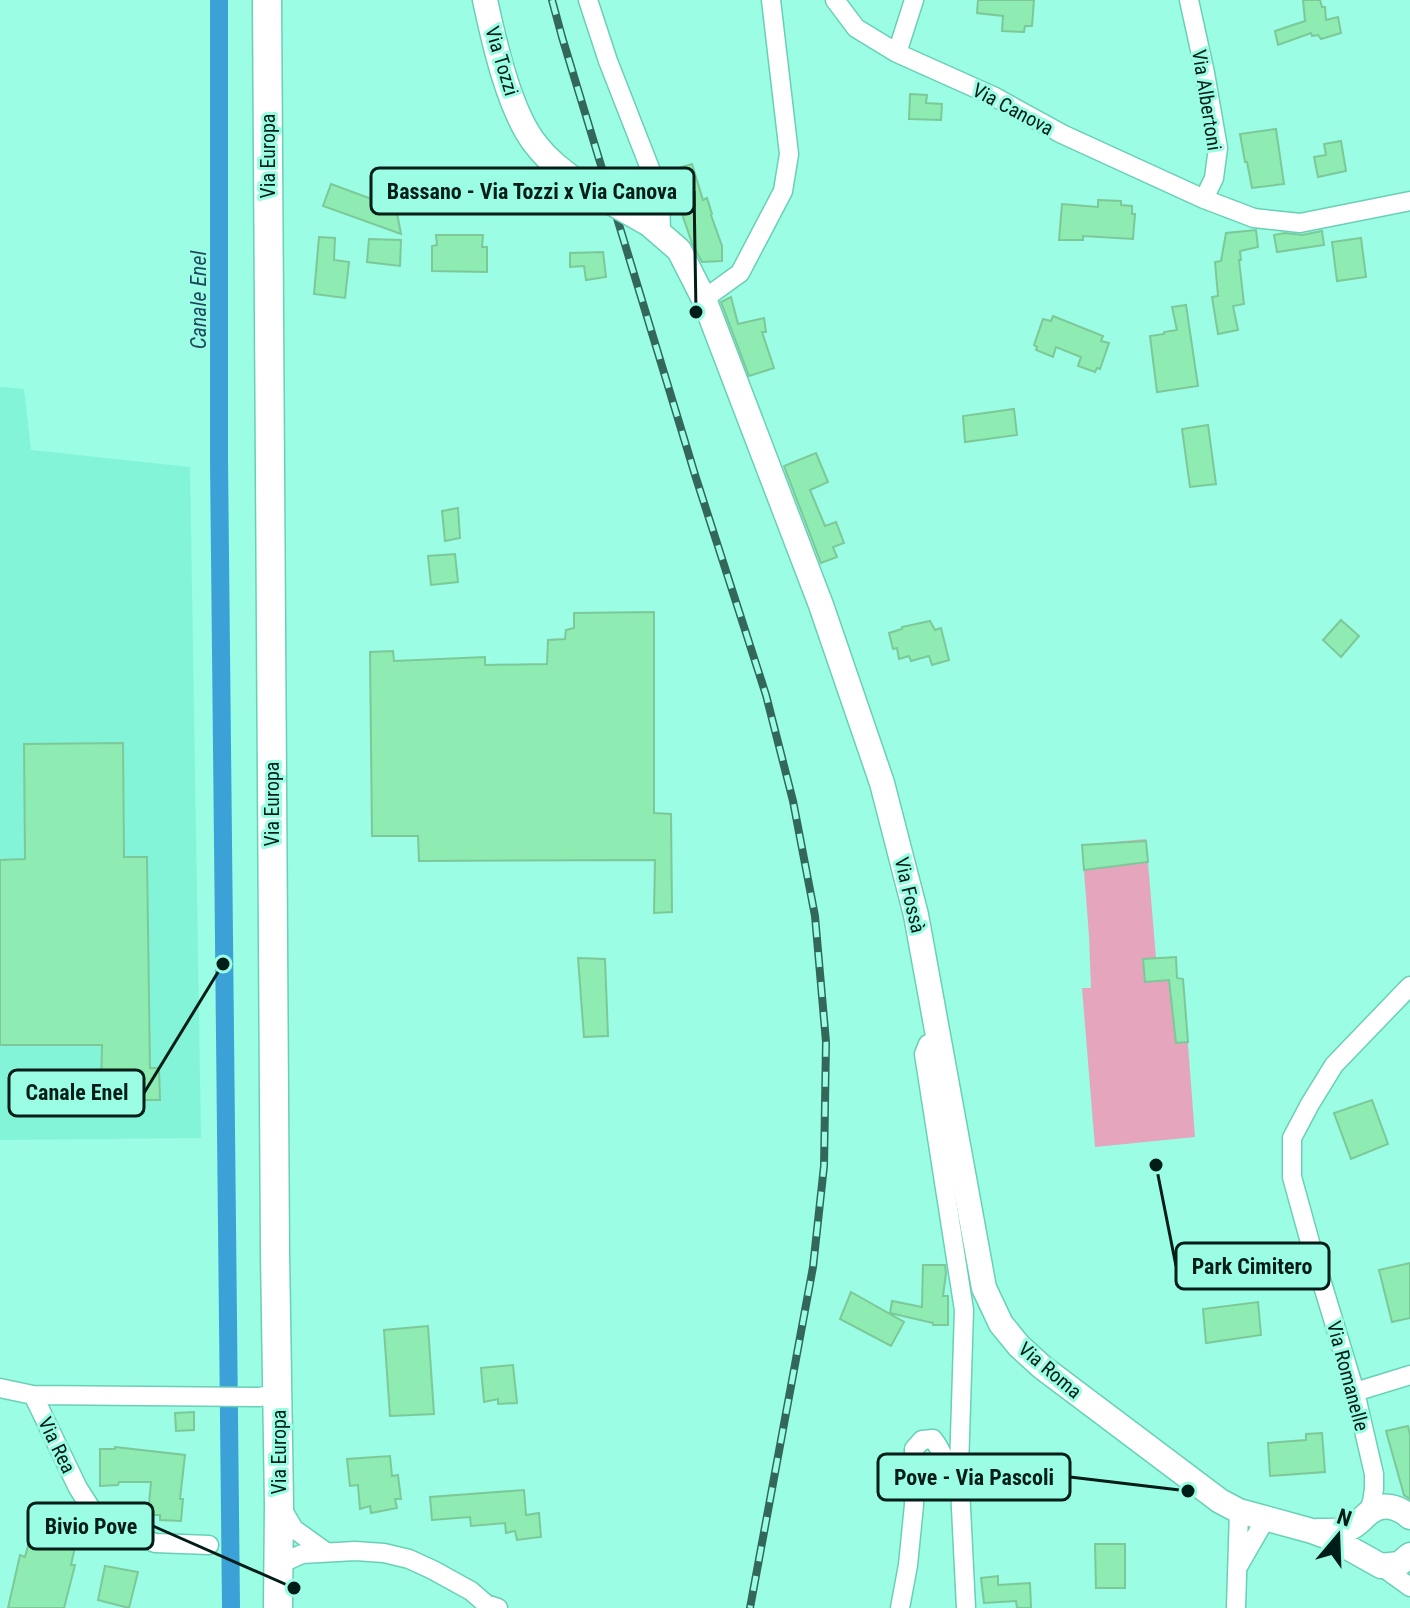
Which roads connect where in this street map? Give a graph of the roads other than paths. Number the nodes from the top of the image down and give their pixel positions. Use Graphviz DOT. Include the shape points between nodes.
graph roads {
  1 [pos="267,0"];
  2 [pos="485,0"];
  3 [pos="588,0"];
  4 [pos="771,0"];
  5 [pos="835,0"];
  6 [pos="914,0"];
  7 [pos="1189,0"];
  8 [pos="897,53"];
  9 [pos="1204,199"];
  10 [pos="1410,201"];
  11 [pos="655,229"];
  12 [pos="704,299"];
  13 [pos="1410,986"];
  14 [pos="938,1040"];
  15 [pos="1410,1375"];
  16 [pos="0,1388"];
  17 [pos="1355,1392"];
  18 [pos="33,1395"];
  19 [pos="268,1395"];
  20 [pos="1374,1474"];
  21 [pos="279,1505"];
  22 [pos="1239,1511"];
  23 [pos="1402,1512"];
  24 [pos="1364,1517"];
  25 [pos="1265,1520"];
  26 [pos="1312,1531"];
  27 [pos="209,1545"];
  28 [pos="326,1552"];
  29 [pos="1408,1557"];
  30 [pos="1373,1561"];
  31 [pos="278,1565"];
  32 [pos="1238,1568"];
  33 [pos="964,1584"];
  34 [pos="1410,1586"];
  35 [pos="278,1608"];
  36 [pos="498,1608"];
  37 [pos="900,1608"];
  38 [pos="966,1608"];
  39 [pos="1236,1608"];
  1 -- 19 [label="main road, Via Europa" via="275,1253"];
  2 -- 11 [label="main road, Via Tozzi, bridge" via="520,122 536,145 584,187"];
  3 -- 11 [label="street" via="660,194"];
  4 -- 12 [label="street" via="789,154 783,191 740,273"];
  5 -- 8 [label="street, Via Canova" via="856,28"];
  6 -- 8 [label="street"];
  7 -- 9 [label="street, Via Albertoni" via="1218,148 1214,178"];
  8 -- 9 [label="street, Via Canova"];
  9 -- 10 [label="street, Via Canova" via="1254,218 1300,223"];
  11 -- 12 [label="main road, Via Fossà" via="679,250"];
  12 -- 14 [label="main road, Via Fossà" via="821,605 882,783 916,915"];
  13 -- 17 [label="street, Via Romanelle" via="1334,1065 1292,1138 1292,1177"];
  14 -- 22 [label="main road, Via Roma" via="984,1288 1001,1324 1042,1367"];
  14 -- 33 [label="street, Via Fossà" via="928,1044 924,1054 964,1310 959,1468"];
  15 -- 17 [label="street"];
  16 -- 18 [label="street, Via Rea"];
  17 -- 20 [label="street, Via Romanelle"];
  18 -- 19 [label="street, Via Rea"];
  18 -- 27 [label="street, Via Rea" via="78,1488 102,1519 155,1543"];
  19 -- 21 [label="main road, Via Europa"];
  20 -- 23 [label="street" via="1385,1497"];
  20 -- 24 [label="street"];
  21 -- 28 [label="street" via="294,1529"];
  21 -- 31 [label="main road, Via Europa"];
  22 -- 25 [label="main road, Via Roma"];
  22 -- 32 [label="street"];
  23 -- 24 [label="main road, Via Roma" via="1384,1506"];
  24 -- 26 [label="main road, Via Roma" via="1349,1528"];
  24 -- 30 [label="main road" via="1357,1540"];
  25 -- 26 [label="main road, Via Roma"];
  25 -- 32 [label="street"];
  26 -- 30 [label="main road, Via Roma"];
  28 -- 31 [label="street" via="302,1554"];
  28 -- 36 [label="street" via="409,1559"];
  29 -- 30 [label="main road" via="1399,1564"];
  29 -- 34 [label="street"];
  30 -- 34 [label="street"];
  31 -- 35 [label="main road, Via Europa"];
  32 -- 39 [label="street"];
  33 -- 37 [label="street" via="956,1561 948,1469 933,1439 922,1440 914,1449 914,1505"];
  33 -- 38 [label="street, Via Fossà"];
}
